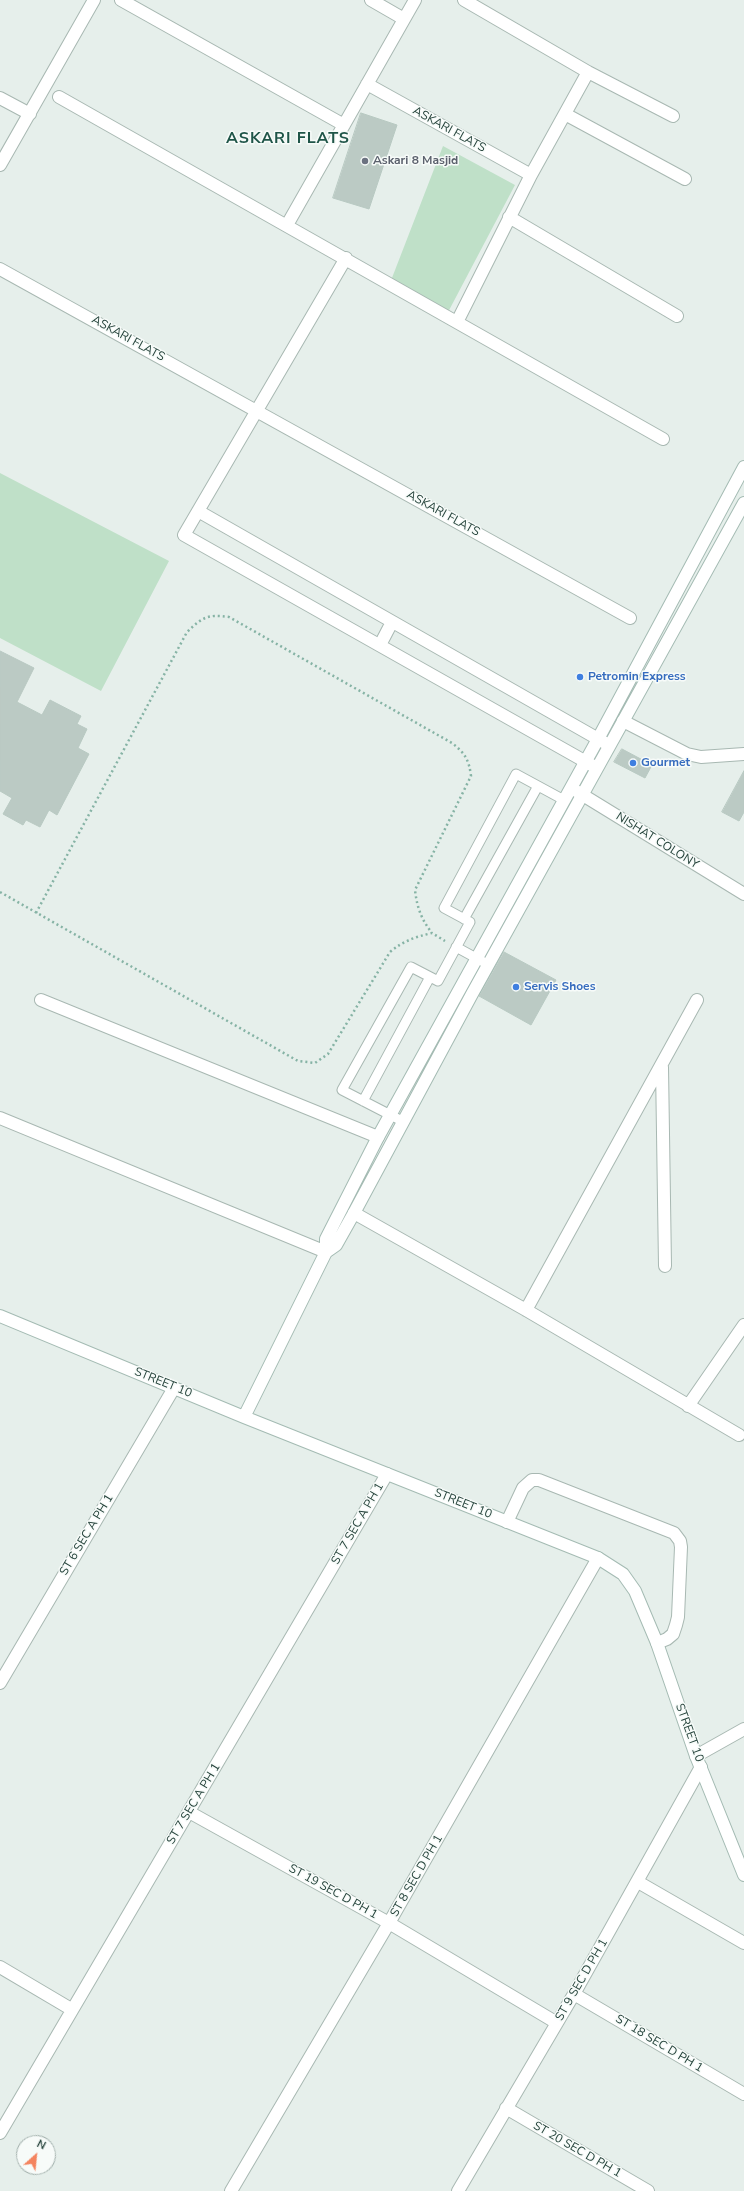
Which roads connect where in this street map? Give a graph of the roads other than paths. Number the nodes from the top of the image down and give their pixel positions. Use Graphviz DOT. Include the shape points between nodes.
graph roads {
  1 [pos="94,0"];
  2 [pos="122,0"];
  3 [pos="371,0"];
  4 [pos="415,0"];
  5 [pos="464,0"];
  6 [pos="404,19"];
  7 [pos="588,72"];
  8 [pos="367,84"];
  9 [pos="59,97"];
  10 [pos="0,98"];
  11 [pos="30,114"];
  12 [pos="565,114"];
  13 [pos="673,116"];
  14 [pos="344,125"];
  15 [pos="0,166"];
  16 [pos="531,175"];
  17 [pos="685,179"];
  18 [pos="509,217"];
  19 [pos="288,225"];
  20 [pos="346,258"];
  21 [pos="0,269"];
  22 [pos="678,316"];
  23 [pos="457,322"];
  24 [pos="256,410"];
  25 [pos="663,439"];
  26 [pos="744,467"];
  27 [pos="744,503"];
  28 [pos="198,511"];
  29 [pos="630,618"];
  30 [pos="392,622"];
  31 [pos="380,646"];
  32 [pos="623,721"];
  33 [pos="598,739"];
  34 [pos="609,746"];
  35 [pos="744,754"];
  36 [pos="585,761"];
  37 [pos="597,768"];
  38 [pos="538,786"];
  39 [pos="570,788"];
  40 [pos="582,794"];
  41 [pos="564,800"];
  42 [pos="744,894"];
  43 [pos="464,919"];
  44 [pos="456,947"];
  45 [pos="476,958"];
  46 [pos="489,965"];
  47 [pos="430,978"];
  48 [pos="41,1000"];
  49 [pos="697,1000"];
  50 [pos="662,1066"];
  51 [pos="363,1101"];
  52 [pos="391,1115"];
  53 [pos="0,1118"];
  54 [pos="404,1122"];
  55 [pos="378,1138"];
  56 [pos="354,1213"];
  57 [pos="326,1252"];
  58 [pos="664,1266"];
  59 [pos="526,1310"];
  60 [pos="0,1316"];
  61 [pos="743,1328"];
  62 [pos="174,1388"];
  63 [pos="688,1406"];
  64 [pos="244,1417"];
  65 [pos="739,1435"];
  66 [pos="387,1474"];
  67 [pos="507,1522"];
  68 [pos="598,1558"];
  69 [pos="657,1643"];
  70 [pos="0,1683"];
  71 [pos="744,1729"];
  72 [pos="696,1756"];
  73 [pos="701,1767"];
  74 [pos="189,1812"];
  75 [pos="744,1875"];
  76 [pos="638,1882"];
  77 [pos="389,1923"];
  78 [pos="744,1943"];
  79 [pos="0,1967"];
  80 [pos="574,1994"];
  81 [pos="71,2009"];
  82 [pos="557,2023"];
  83 [pos="744,2094"];
  84 [pos="506,2108"];
  85 [pos="0,2133"];
  86 [pos="231,2191"];
  87 [pos="458,2191"];
  88 [pos="648,2191"];
  1 -- 11 [label="street"];
  2 -- 14 [label="street"];
  3 -- 6 [label="street"];
  4 -- 6 [label="street"];
  5 -- 7 [label="street"];
  6 -- 8 [label="street"];
  7 -- 12 [label="street"];
  7 -- 13 [label="street"];
  8 -- 14 [label="street"];
  8 -- 16 [label="street, ASKARI FLATS"];
  9 -- 19 [label="street"];
  10 -- 11 [label="street"];
  11 -- 15 [label="street"];
  12 -- 16 [label="street"];
  12 -- 17 [label="street"];
  14 -- 19 [label="street"];
  16 -- 18 [label="street"];
  18 -- 22 [label="street"];
  18 -- 23 [label="street"];
  19 -- 20 [label="street"];
  20 -- 23 [label="street"];
  20 -- 24 [label="street"];
  21 -- 24 [label="street, ASKARI FLATS"];
  23 -- 25 [label="street"];
  24 -- 28 [label="street"];
  24 -- 29 [label="street, ASKARI FLATS"];
  26 -- 33 [label="street"];
  27 -- 32 [label="street"];
  28 -- 30 [label="street"];
  28 -- 31 [label="street" via="184,534"];
  30 -- 31 [label="street"];
  30 -- 33 [label="street"];
  31 -- 36 [label="street"];
  32 -- 34 [label="street"];
  32 -- 35 [label="street" via="687,754 701,757"];
  33 -- 34 [label="street"];
  33 -- 36 [label="street"];
  34 -- 37 [label="street"];
  36 -- 37 [label="street"];
  36 -- 39 [label="street"];
  37 -- 40 [label="street"];
  38 -- 41 [label="lane"];
  38 -- 43 [label="lane"];
  38 -- 43 [label="lane" via="516,774 512,781 444,908"];
  39 -- 40 [label="street, NISHAT COLONY"];
  39 -- 41 [label="street"];
  40 -- 42 [label="street, NISHAT COLONY"];
  40 -- 46 [label="street"];
  41 -- 45 [label="street"];
  43 -- 44 [label="lane" via="470,922"];
  44 -- 45 [label="lane"];
  44 -- 47 [label="lane" via="438,981"];
  45 -- 46 [label="lane"];
  45 -- 52 [label="street"];
  46 -- 54 [label="street"];
  47 -- 51 [label="lane"];
  47 -- 51 [label="lane" via="411,967 342,1090"];
  48 -- 55 [label="street"];
  49 -- 50 [label="street"];
  50 -- 58 [label="street"];
  50 -- 59 [label="street"];
  51 -- 52 [label="lane"];
  52 -- 54 [label="lane"];
  52 -- 55 [label="street"];
  53 -- 57 [label="street"];
  54 -- 56 [label="street"];
  55 -- 57 [label="street" via="326,1239"];
  56 -- 57 [label="street" via="336,1244"];
  56 -- 59 [label="street"];
  57 -- 64 [label="street"];
  59 -- 63 [label="street"];
  60 -- 62 [label="street, STREET 10"];
  61 -- 63 [label="street"];
  62 -- 64 [label="street, STREET 10"];
  62 -- 70 [label="street, ST 6 SEC A PH 1"];
  63 -- 65 [label="street"];
  64 -- 66 [label="street, STREET 10"];
  66 -- 67 [label="street, STREET 10"];
  66 -- 74 [label="street, ST 7 SEC A PH 1"];
  67 -- 68 [label="street, STREET 10"];
  67 -- 69 [label="street" via="523,1488 532,1480 539,1480 674,1533 682,1547 678,1617 673,1634"];
  68 -- 69 [label="street, STREET 10" via="623,1574 635,1591"];
  68 -- 77 [label="street, ST 8 SEC D PH 1"];
  69 -- 72 [label="street, STREET 10"];
  71 -- 72 [label="street"];
  72 -- 73 [label="street, STREET 10"];
  73 -- 75 [label="street, STREET 10"];
  73 -- 76 [label="street, ST 9 SEC D PH 1"];
  74 -- 77 [label="street, ST 19 SEC D PH 1"];
  74 -- 81 [label="street, ST 7 SEC A PH 1"];
  76 -- 78 [label="street"];
  76 -- 80 [label="street, ST 9 SEC D PH 1"];
  77 -- 82 [label="street, ST 19 SEC D PH 1"];
  77 -- 86 [label="street, ST 8 SEC D PH 1"];
  79 -- 81 [label="street"];
  80 -- 82 [label="street, ST 9 SEC D PH 1"];
  80 -- 83 [label="street, ST 18 SEC D PH 1"];
  81 -- 85 [label="street, ST 7 SEC A PH 1"];
  82 -- 84 [label="street, ST 9 SEC D PH 1"];
  84 -- 87 [label="street, ST 9 SEC D PH 1"];
  84 -- 88 [label="street, ST 20 SEC D PH 1"];
}
